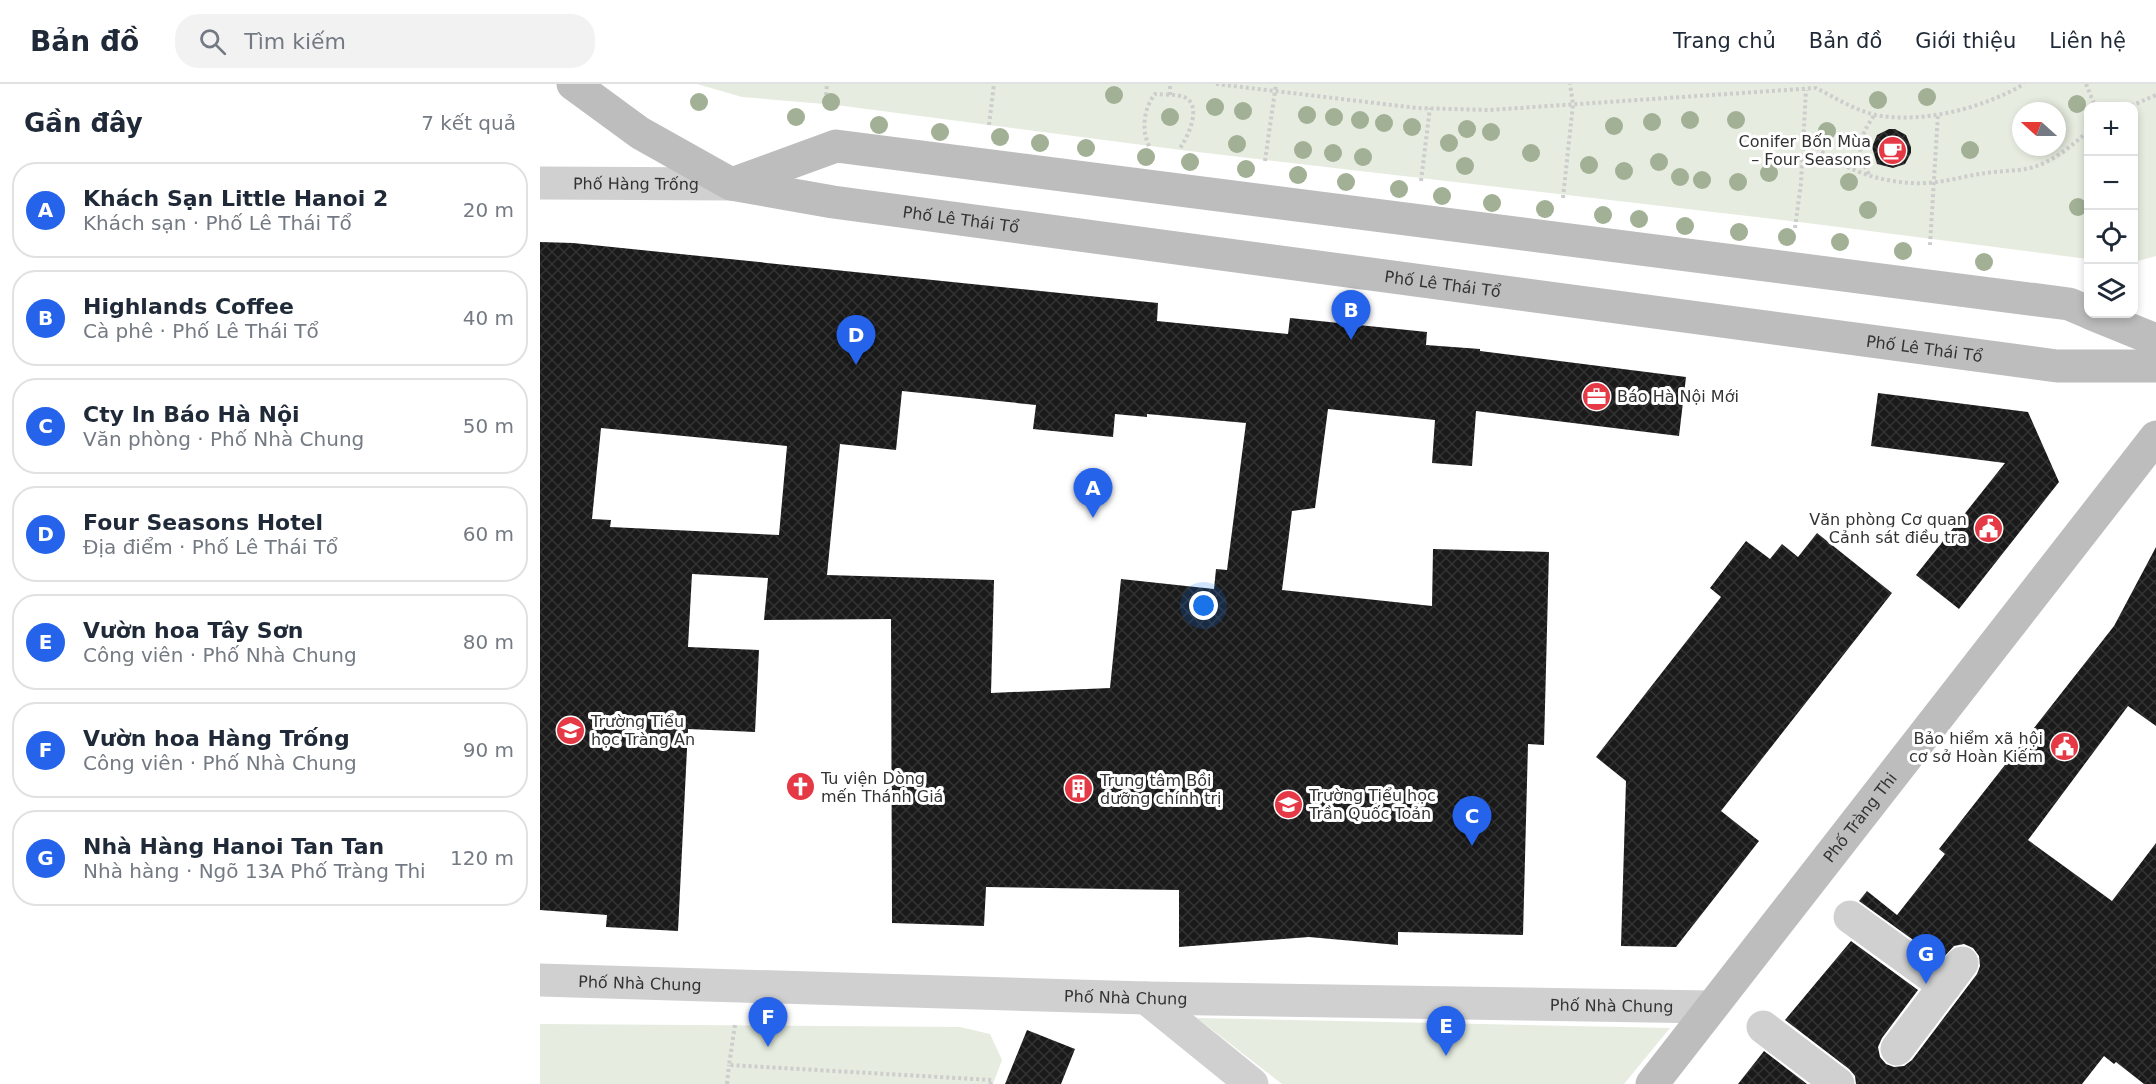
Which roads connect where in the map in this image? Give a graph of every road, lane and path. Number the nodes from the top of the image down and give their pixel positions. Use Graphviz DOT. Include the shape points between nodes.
graph roads {
  1 [pos="573,84"];
  2 [pos="827,84"];
  3 [pos="994,84"];
  4 [pos="1170,84"];
  5 [pos="1216,84"];
  6 [pos="1276,84"];
  7 [pos="1570,84"];
  8 [pos="2024,84"];
  9 [pos="2086,84"];
  10 [pos="1816,86"];
  11 [pos="1806,90"];
  12 [pos="1274,91"];
  13 [pos="1170,95"];
  14 [pos="2156,95"];
  15 [pos="2093,102"];
  16 [pos="2138,103"];
  17 [pos="1573,104"];
  18 [pos="1430,108"];
  19 [pos="824,111"];
  20 [pos="1875,114"];
  21 [pos="1938,114"];
  22 [pos="989,130"];
  23 [pos="2084,134"];
  24 [pos="1804,135"];
  25 [pos="1152,150"];
  26 [pos="1176,154"];
  27 [pos="1264,165"];
  28 [pos="1870,175"];
  29 [pos="1935,182"];
  30 [pos="540,183"];
  31 [pos="731,184"];
  32 [pos="1421,185"];
  33 [pos="1563,202"];
  34 [pos="1796,228"];
  35 [pos="1930,246"];
  36 [pos="2084,310"];
  37 [pos="2102,318"];
  38 [pos="2156,340"];
  39 [pos="2156,366"];
  40 [pos="2156,437"];
  41 [pos="1850,917"];
  42 [pos="540,980"];
  43 [pos="742,986"];
  44 [pos="1146,998"];
  45 [pos="1711,1007"];
  46 [pos="1763,1027"];
  47 [pos="1897,1049"];
  48 [pos="729,1065"];
  49 [pos="727,1084"];
  50 [pos="990,1084"];
  51 [pos="1252,1084"];
  52 [pos="1652,1084"];
  53 [pos="1838,1084"];
  1 -- 31 [label="main road, Phố Lê Thái Tổ" via="640,133"];
  2 -- 19 [label="path"];
  3 -- 22 [label="path"];
  4 -- 13 [label="path"];
  5 -- 12 [label="path"];
  6 -- 12 [label="path"];
  7 -- 17 [label="path"];
  8 -- 21 [label="path" via="1981,104"];
  9 -- 15 [label="path"];
  10 -- 11 [label="path"];
  10 -- 20 [label="path" via="1847,105"];
  11 -- 17 [label="path"];
  11 -- 24 [label="path"];
  12 -- 18 [label="path"];
  12 -- 27 [label="path"];
  13 -- 25 [label="path" via="1155,93 1148,106 1144,126"];
  13 -- 26 [label="path" via="1185,98 1193,111 1189,132"];
  14 -- 16 [label="path"];
  17 -- 18 [label="path" via="1489,110"];
  17 -- 33 [label="path"];
  18 -- 32 [label="path"];
  20 -- 21 [label="path" via="1895,118"];
  20 -- 28 [label="path" via="1859,148"];
  21 -- 29 [label="path"];
  23 -- 29 [label="path" via="2043,164 2020,171 1988,172"];
  24 -- 28 [label="path" via="1831,160"];
  24 -- 34 [label="path"];
  28 -- 29 [label="path" via="1898,182"];
  29 -- 35 [label="path"];
  30 -- 31 [label="street, Phố Hàng Trống"];
  31 -- 36 [label="main road" via="836,146 2069,304"];
  31 -- 39 [label="main road, Phố Lê Thái Tổ" via="833,202 2057,366"];
  37 -- 38 [label="main road"];
  40 -- 45 [label="main road, Phố Tràng Thi"];
  41 -- 47 [label="street" via="1954,975"];
  42 -- 43 [label="street, Phố Nhà Chung"];
  43 -- 44 [label="street, Phố Nhà Chung"];
  43 -- 48 [label="path"];
  44 -- 45 [label="street, Phố Nhà Chung"];
  44 -- 51 [label="street"];
  45 -- 52 [label="main road, Phố Tràng Thi"];
  46 -- 53 [label="street"];
  48 -- 49 [label="path"];
  48 -- 50 [label="path" via="992,1080"];
}
